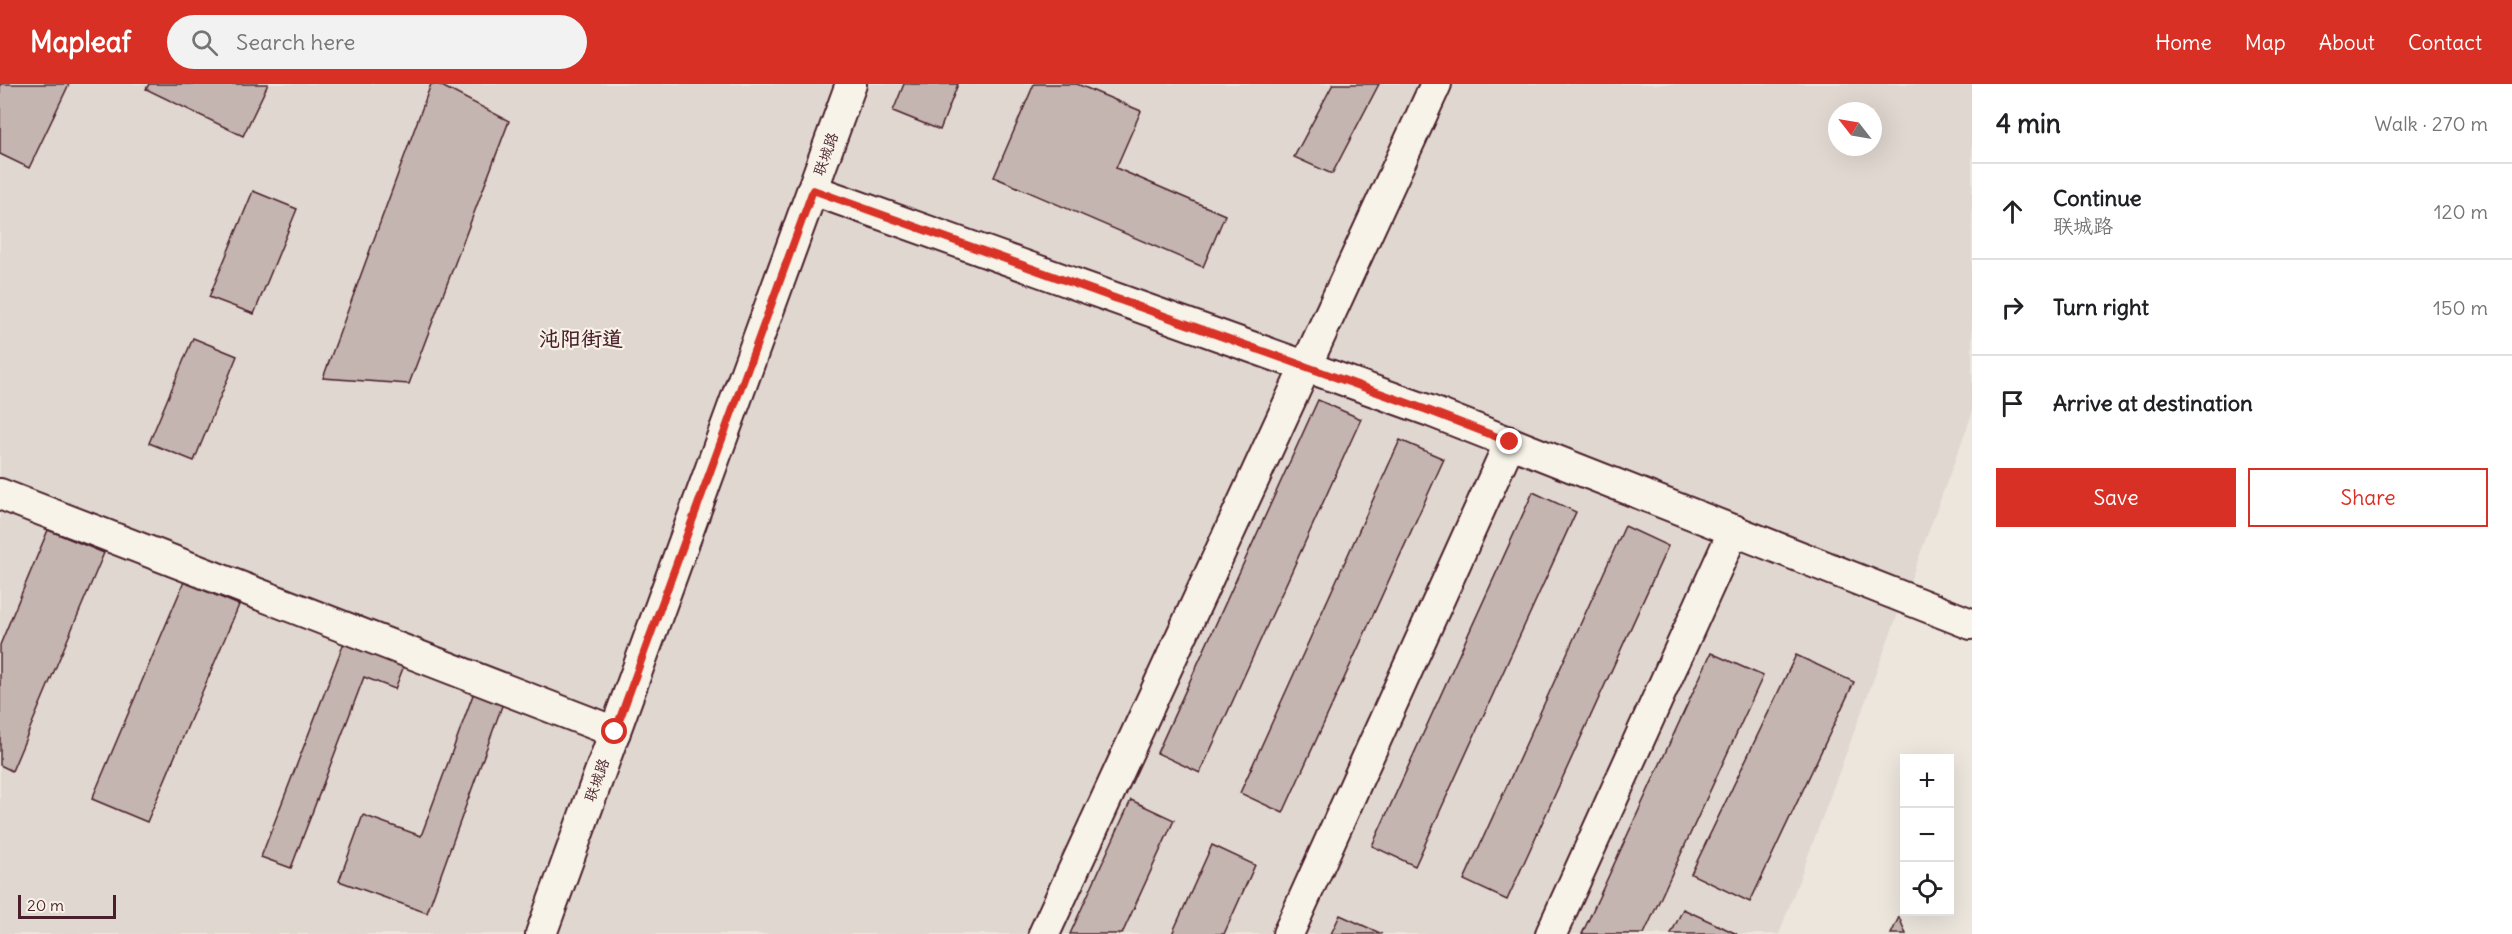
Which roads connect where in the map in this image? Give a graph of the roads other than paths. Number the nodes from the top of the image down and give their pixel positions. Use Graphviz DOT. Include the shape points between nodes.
graph roads {
  1 [pos="851,84"];
  2 [pos="1436,84"];
  3 [pos="813,190"];
  4 [pos="1306,366"];
  5 [pos="1510,442"];
  6 [pos="0,495"];
  7 [pos="1734,530"];
  8 [pos="1971,624"];
  9 [pos="615,732"];
  10 [pos="541,934"];
  11 [pos="1044,934"];
  12 [pos="1288,934"];
  13 [pos="1551,934"];
  1 -- 3 [label="street, 联城路"];
  2 -- 4 [label="street"];
  3 -- 4 [label="street"];
  3 -- 9 [label="street, 联城路"];
  4 -- 5 [label="street"];
  4 -- 11 [label="street"];
  5 -- 7 [label="street"];
  5 -- 12 [label="street"];
  6 -- 9 [label="street"];
  7 -- 8 [label="street"];
  7 -- 13 [label="street"];
  9 -- 10 [label="street, 联城路"];
}
